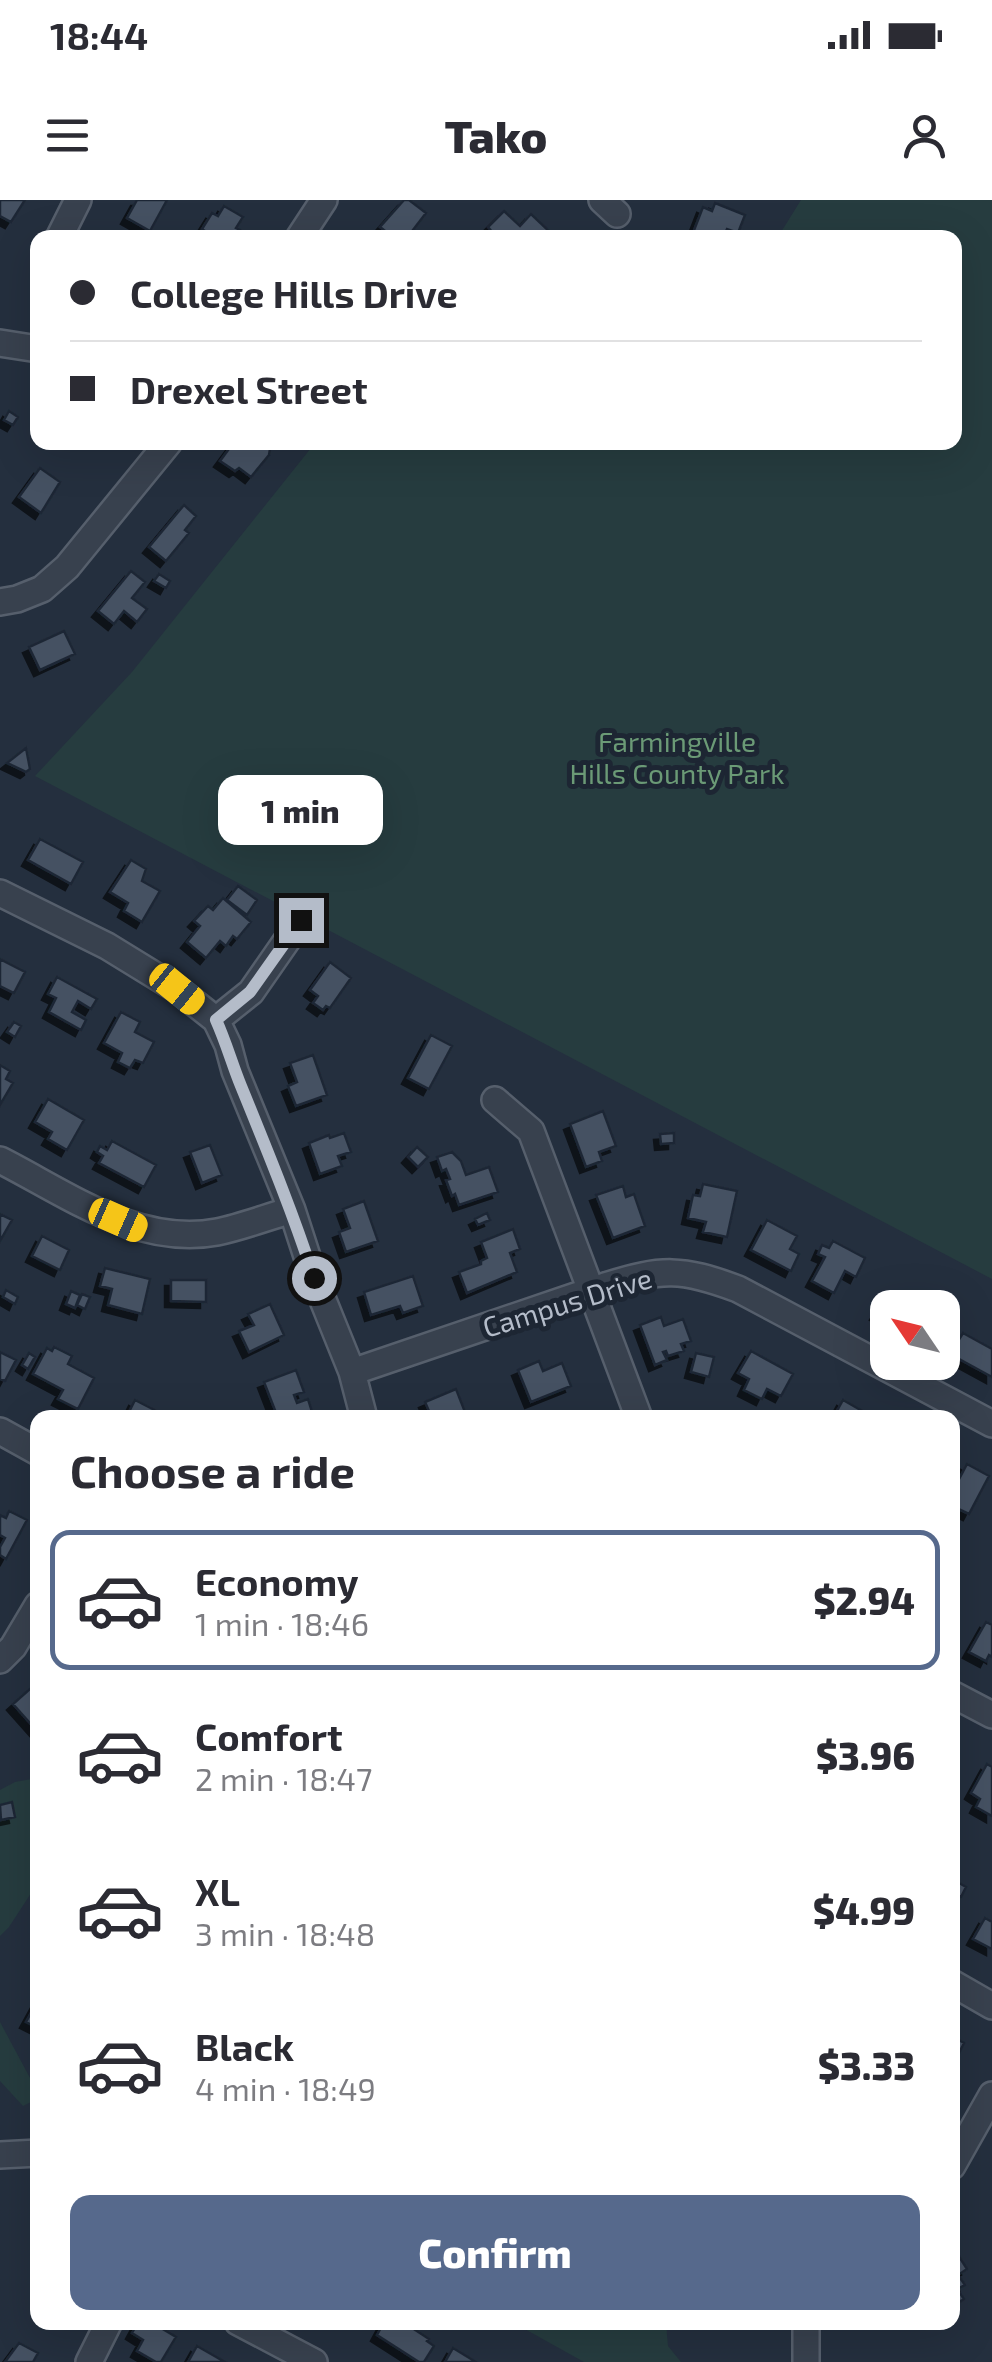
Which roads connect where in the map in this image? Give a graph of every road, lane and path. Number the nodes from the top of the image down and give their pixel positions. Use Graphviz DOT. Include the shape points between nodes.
graph roads {
  1 [pos="78,200"];
  2 [pos="324,200"];
  3 [pos="63,230"];
  4 [pos="304,230"];
  5 [pos="0,343"];
  6 [pos="30,343"];
  7 [pos="162,450"];
  8 [pos="0,602"];
  9 [pos="0,893"];
  10 [pos="301,920"];
  11 [pos="216,1020"];
  12 [pos="495,1100"];
  13 [pos="0,1160"];
  14 [pos="292,1210"];
  15 [pos="590,1291"];
  16 [pos="352,1372"];
  17 [pos="362,1410"];
  18 [pos="636,1410"];
  19 [pos="992,1424"];
  20 [pos="0,1431"];
  21 [pos="30,1448"];
  22 [pos="30,1618"];
  23 [pos="0,1660"];
  24 [pos="960,1698"];
  25 [pos="992,1715"];
  26 [pos="960,1988"];
  27 [pos="992,2006"];
  28 [pos="992,2095"];
  29 [pos="960,2152"];
  30 [pos="30,2153"];
  31 [pos="0,2154"];
  32 [pos="105,2330"];
  33 [pos="252,2330"];
  34 [pos="806,2330"];
  35 [pos="303,2359"];
  36 [pos="89,2362"];
  37 [pos="806,2362"];
  1 -- 3 [label="street"];
  2 -- 4 [label="street"];
  5 -- 6 [label="street"];
  7 -- 8 [label="street" via="67,567 42,589"];
  9 -- 11 [label="street" via="108,946"];
  10 -- 11 [label="street" via="250,992"];
  11 -- 14 [label="street"];
  12 -- 15 [label="street" via="530,1132"];
  13 -- 14 [label="street" via="139,1229 216,1232"];
  14 -- 16 [label="street"];
  15 -- 16 [label="street, Campus Drive"];
  15 -- 18 [label="street"];
  15 -- 19 [label="street, Campus Drive" via="636,1276 701,1276 738,1289"];
  16 -- 17 [label="street"];
  20 -- 21 [label="street"];
  22 -- 23 [label="street"];
  24 -- 25 [label="street"];
  26 -- 27 [label="street"];
  28 -- 29 [label="street"];
  30 -- 31 [label="street"];
  32 -- 36 [label="street"];
  33 -- 35 [label="street"];
  34 -- 37 [label="street"];
}
